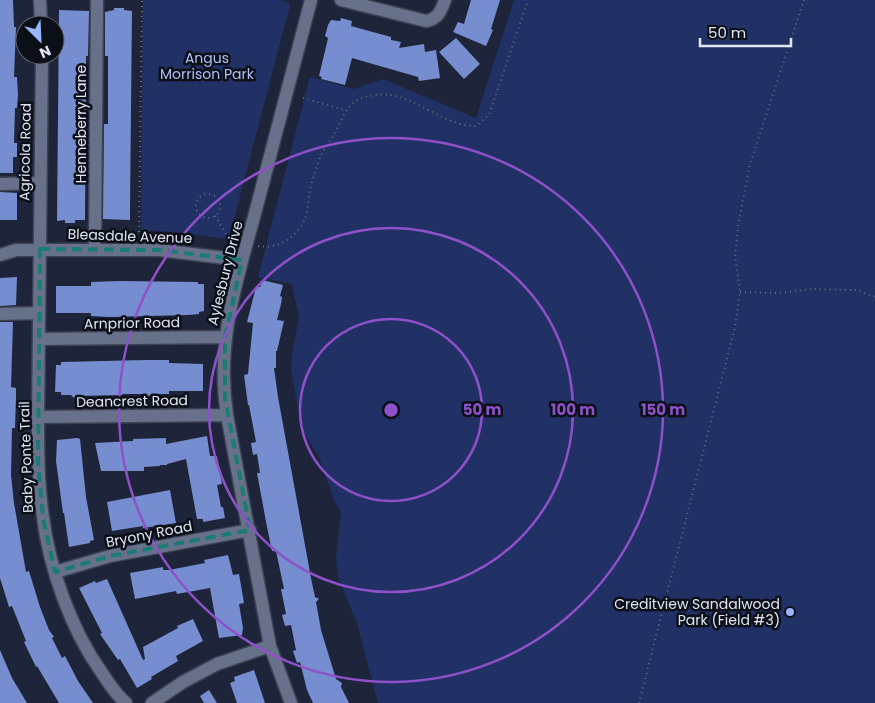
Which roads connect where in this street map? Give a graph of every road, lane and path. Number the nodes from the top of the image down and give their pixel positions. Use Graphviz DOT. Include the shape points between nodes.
graph roads {
  1 [pos="40,0"];
  2 [pos="97,0"];
  3 [pos="142,0"];
  4 [pos="311,0"];
  5 [pos="341,0"];
  6 [pos="445,0"];
  7 [pos="528,0"];
  8 [pos="804,0"];
  9 [pos="41,15"];
  10 [pos="42,65"];
  11 [pos="303,98"];
  12 [pos="346,110"];
  13 [pos="0,184"];
  14 [pos="40,184"];
  15 [pos="215,216"];
  16 [pos="140,232"];
  17 [pos="230,241"];
  18 [pos="0,244"];
  19 [pos="258,246"];
  20 [pos="40,249"];
  21 [pos="95,249"];
  22 [pos="16,250"];
  23 [pos="0,255"];
  24 [pos="242,260"];
  25 [pos="740,292"];
  26 [pos="875,297"];
  27 [pos="0,314"];
  28 [pos="39,314"];
  29 [pos="225,337"];
  30 [pos="39,339"];
  31 [pos="227,415"];
  32 [pos="38,417"];
  33 [pos="250,530"];
  34 [pos="55,572"];
  35 [pos="270,646"];
  36 [pos="126,703"];
  37 [pos="152,703"];
  38 [pos="291,703"];
  39 [pos="639,703"];
  1 -- 9 [label="street"];
  2 -- 21 [label="street, Henneberry Lane"];
  3 -- 16 [label="path"];
  4 -- 24 [label="street, Aylesbury Drive"];
  5 -- 6 [label="street" via="426,22 440,14"];
  7 -- 12 [label="path" via="489,115 476,126 460,124 392,94 356,100"];
  8 -- 25 [label="path" via="750,164 735,257"];
  10 -- 14 [label="street, Agricola Road"];
  11 -- 12 [label="path"];
  12 -- 19 [label="path" via="320,158 302,225 284,242"];
  13 -- 14 [label="street"];
  14 -- 20 [label="street, Agricola Road"];
  15 -- 15 [label="path" via="220,210 218,198 207,193 196,204 197,211 207,218"];
  15 -- 17 [label="path"];
  18 -- 22 [label="street, Bleasdale Avenue"];
  20 -- 21 [label="street, Bleasdale Avenue"];
  20 -- 22 [label="street, Bleasdale Avenue"];
  20 -- 28 [label="street, Baby Ponte Trail"];
  21 -- 24 [label="street, Bleasdale Avenue" via="159,250"];
  22 -- 23 [label="street, Bleasdale Avenue"];
  24 -- 29 [label="street, Aylesbury Drive"];
  25 -- 26 [label="path" via="856,290"];
  25 -- 39 [label="path" via="735,327"];
  27 -- 28 [label="street"];
  28 -- 30 [label="street, Baby Ponte Trail"];
  29 -- 30 [label="street, Arnprior Road"];
  29 -- 31 [label="street, Aylesbury Drive"];
  30 -- 32 [label="street, Baby Ponte Trail"];
  31 -- 32 [label="street, Deancrest Road"];
  31 -- 33 [label="street, Aylesbury Drive"];
  32 -- 34 [label="street, Baby Ponte Trail" via="43,518"];
  33 -- 34 [label="street, Bryony Road" via="110,556"];
  33 -- 35 [label="street, Aylesbury Drive"];
  34 -- 36 [label="street, Baby Ponte Trail" via="73,622 90,656 118,697"];
  35 -- 37 [label="street" via="217,664"];
  35 -- 38 [label="street, Aylesbury Drive"];
}
